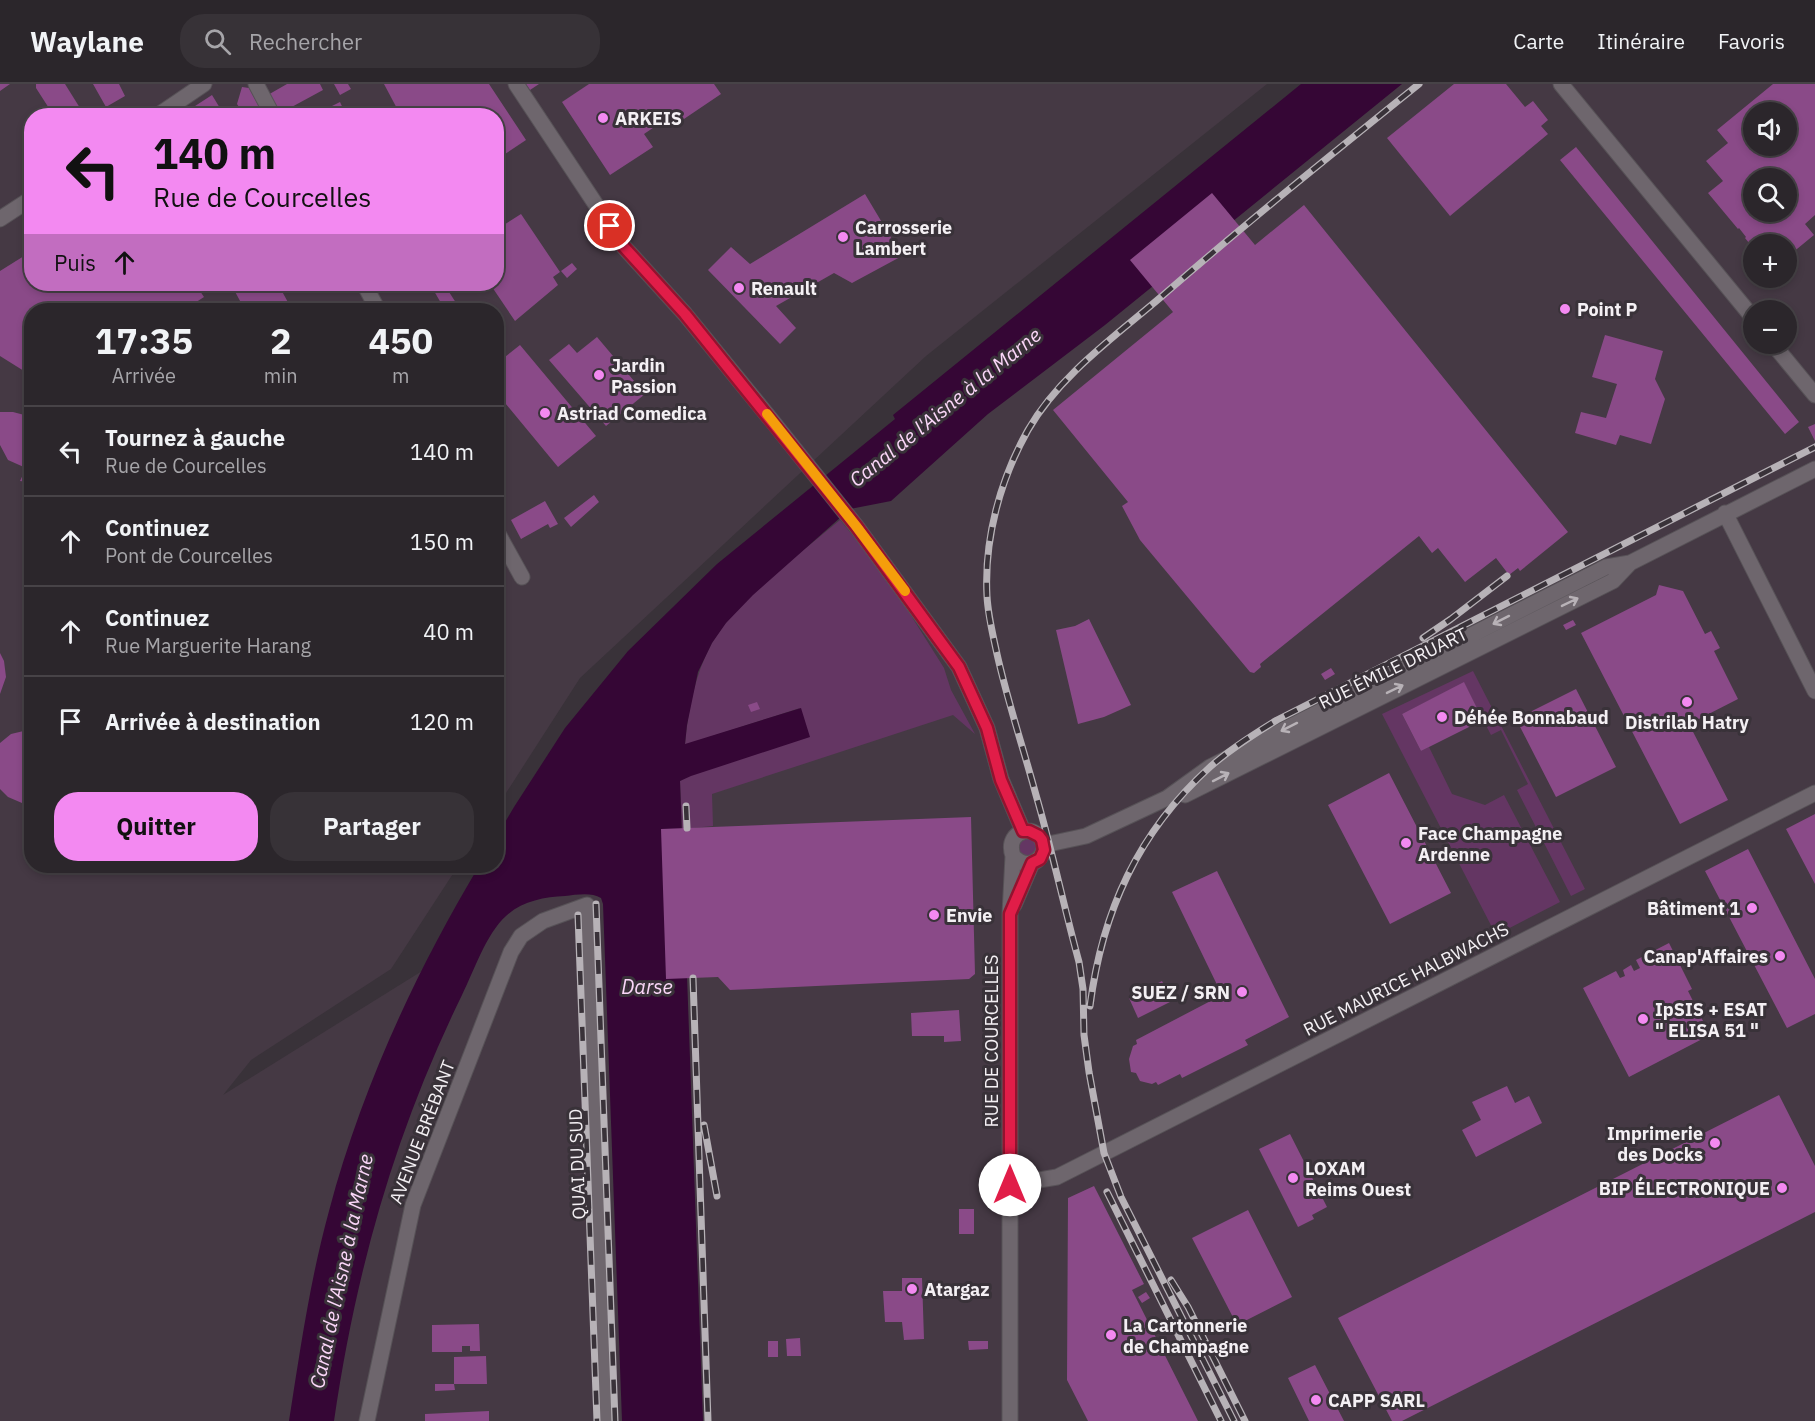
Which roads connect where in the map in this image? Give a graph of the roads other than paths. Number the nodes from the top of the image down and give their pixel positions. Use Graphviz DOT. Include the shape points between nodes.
graph roads {
  1 [pos="204,84"];
  2 [pos="256,84"];
  3 [pos="516,84"];
  4 [pos="1561,84"];
  5 [pos="169,108"];
  6 [pos="269,108"];
  7 [pos="24,203"];
  8 [pos="0,219"];
  9 [pos="1743,307"];
  10 [pos="1781,354"];
  11 [pos="1815,395"];
  12 [pos="1815,469"];
  13 [pos="1725,513"];
  14 [pos="504,544"];
  15 [pos="522,577"];
  16 [pos="1815,691"];
  17 [pos="1815,793"];
  18 [pos="1023,831"];
  19 [pos="1044,846"];
  20 [pos="1013,856"];
  21 [pos="1032,863"];
  22 [pos="587,905"];
  23 [pos="1010,914"];
  24 [pos="1010,1185"];
  25 [pos="367,1421"];
  26 [pos="606,1421"];
  27 [pos="1010,1421"];
  1 -- 5 [label="street"];
  2 -- 6 [label="street"];
  3 -- 18 [label="street" via="624,247 685,314 856,526 959,667 987,728 1001,780"];
  4 -- 9 [label="street"];
  7 -- 8 [label="street"];
  10 -- 11 [label="street"];
  12 -- 13 [label="street, RUE ÉMILE DRUART"];
  13 -- 16 [label="street"];
  13 -- 19 [label="street, RUE ÉMILE DRUART" via="1630,563 1613,581 1182,796 1167,798 1086,836"];
  14 -- 15 [label="street"];
  17 -- 24 [label="street, RUE MAURICE HALBWACHS" via="1057,1177"];
  18 -- 19 [label="street" via="1039,836"];
  18 -- 20 [label="street, RUE DE COURCELLES" via="1013,839"];
  19 -- 21 [label="street, RUE DE COURCELLES" via="1040,859"];
  20 -- 21 [label="street" via="1021,863"];
  20 -- 23 [label="street, RUE DE COURCELLES"];
  21 -- 23 [label="street, RUE DE COURCELLES"];
  22 -- 25 [label="street, AVENUE BRÉBANT" via="543,921 521,936 511,952 413,1205"];
  22 -- 26 [label="street, QUAI DU SUD"];
  23 -- 24 [label="street, RUE DE COURCELLES"];
  24 -- 27 [label="street, RUE DE COURCELLES"];
}
